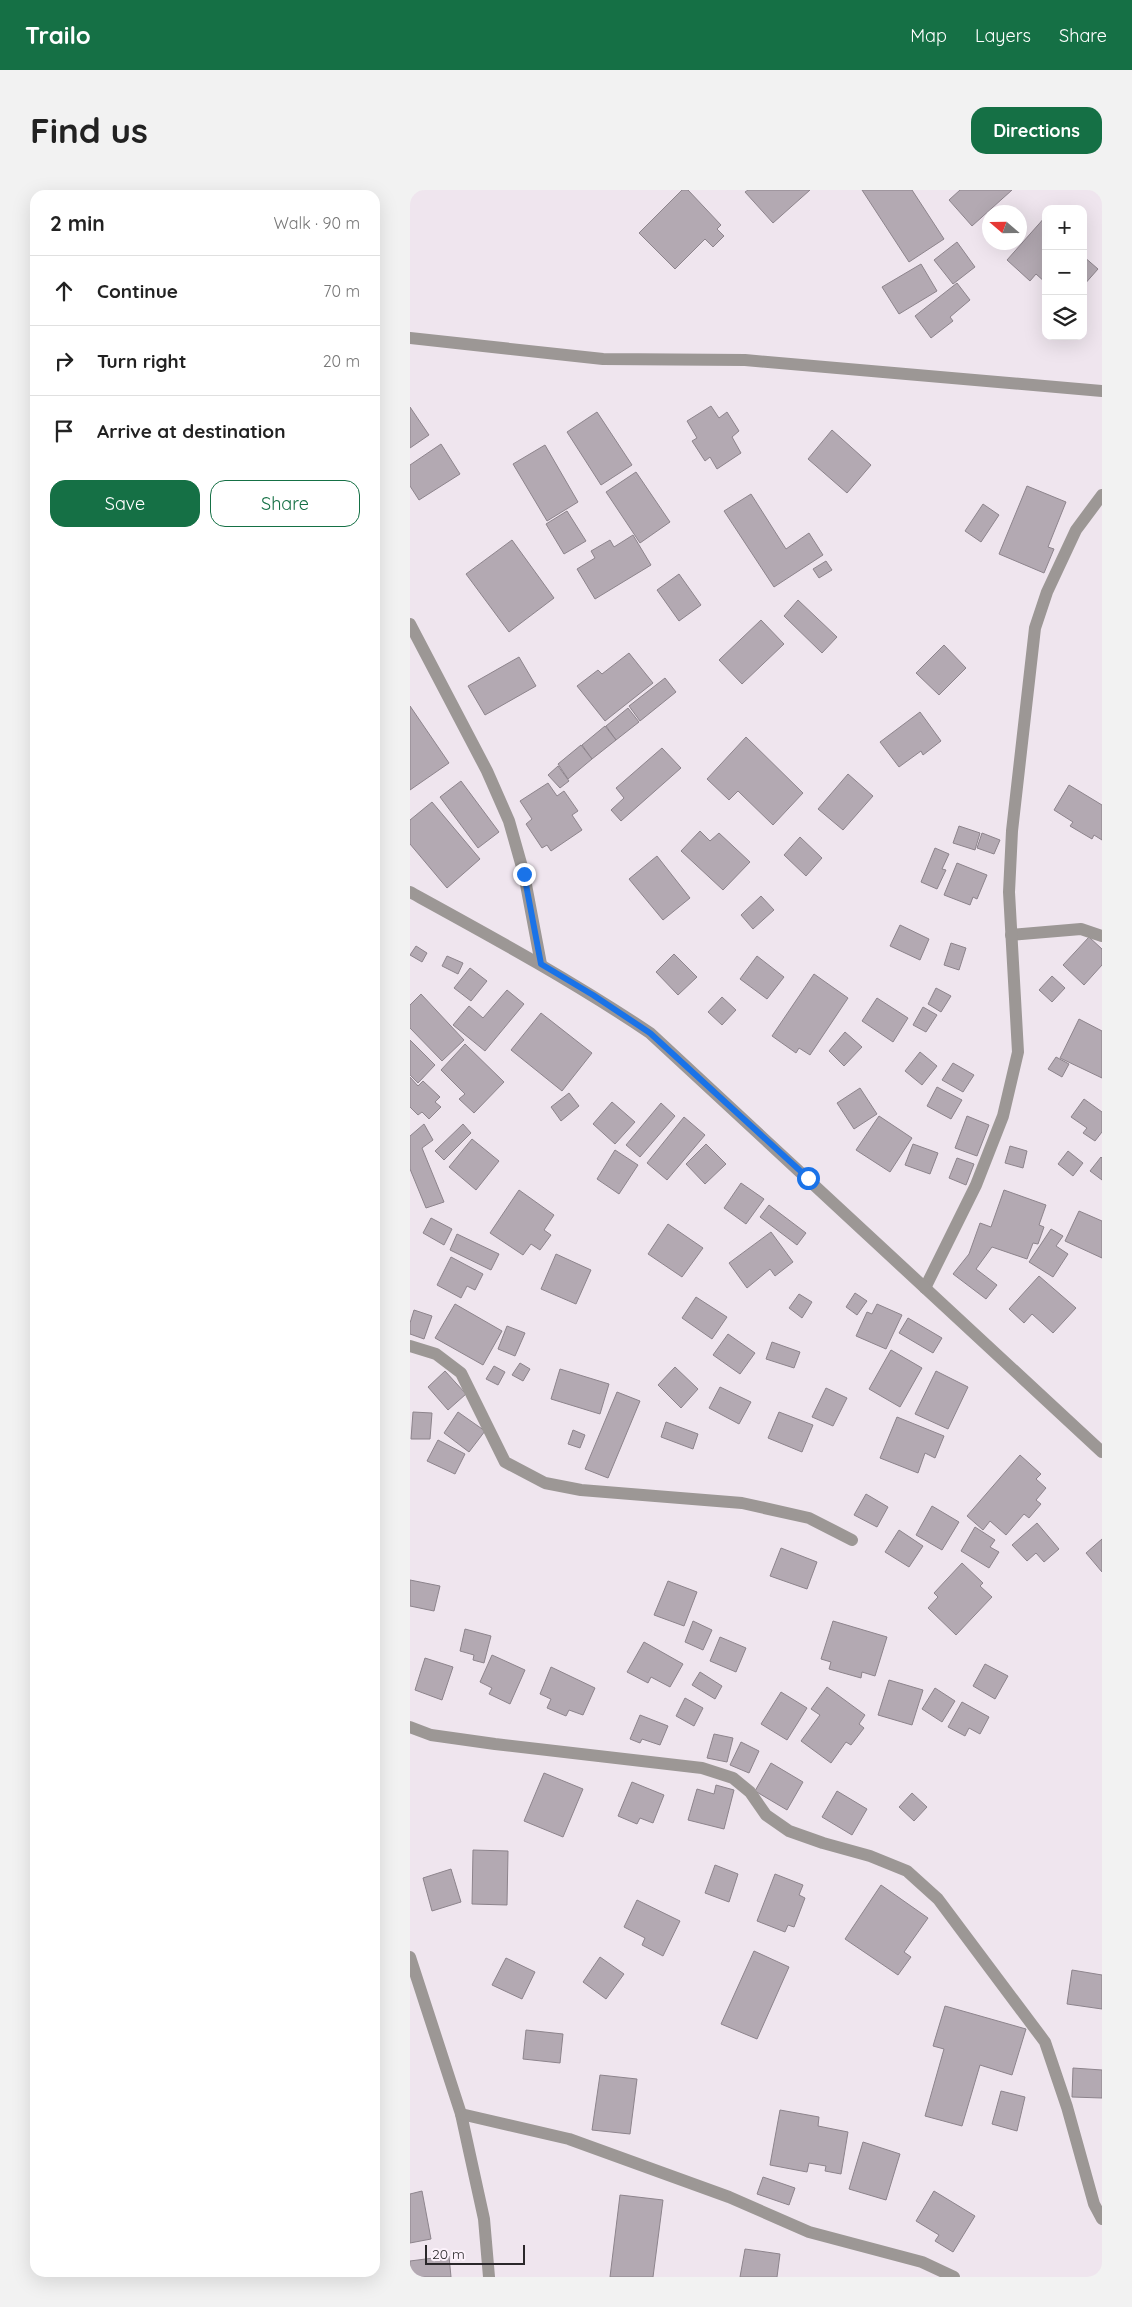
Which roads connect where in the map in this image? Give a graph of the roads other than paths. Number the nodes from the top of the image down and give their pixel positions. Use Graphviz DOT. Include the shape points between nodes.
graph roads {
  1 [pos="410,338"];
  2 [pos="1102,391"];
  3 [pos="1102,494"];
  4 [pos="410,624"];
  5 [pos="410,892"];
  6 [pos="1011,934"];
  7 [pos="1102,936"];
  8 [pos="541,964"];
  9 [pos="925,1288"];
  10 [pos="410,1346"];
  11 [pos="1102,1452"];
  12 [pos="852,1540"];
  13 [pos="410,1727"];
  14 [pos="410,1957"];
  15 [pos="461,2114"];
  16 [pos="1102,2219"];
  17 [pos="489,2277"];
  18 [pos="954,2277"];
  1 -- 2 [label="street" via="603,358 745,360"];
  3 -- 6 [label="street" via="1076,530 1047,592 1035,628 1012,831"];
  4 -- 8 [label="street" via="509,820 524,874"];
  5 -- 8 [label="street"];
  6 -- 7 [label="street" via="1081,929"];
  6 -- 9 [label="street" via="1018,1052 1003,1116 976,1185"];
  8 -- 9 [label="street" via="650,1033"];
  9 -- 11 [label="street"];
  10 -- 12 [label="street" via="436,1354 461,1373 505,1462 545,1483 581,1490 742,1503 809,1518"];
  13 -- 16 [label="street" via="432,1734 495,1744 702,1768 733,1778 750,1792 766,1815 789,1831 870,1856 907,1872 938,1899 1045,2042 1094,2204"];
  14 -- 15 [label="street"];
  15 -- 17 [label="street" via="484,2220"];
  15 -- 18 [label="street" via="569,2140 729,2197 809,2232 922,2262"];
}
